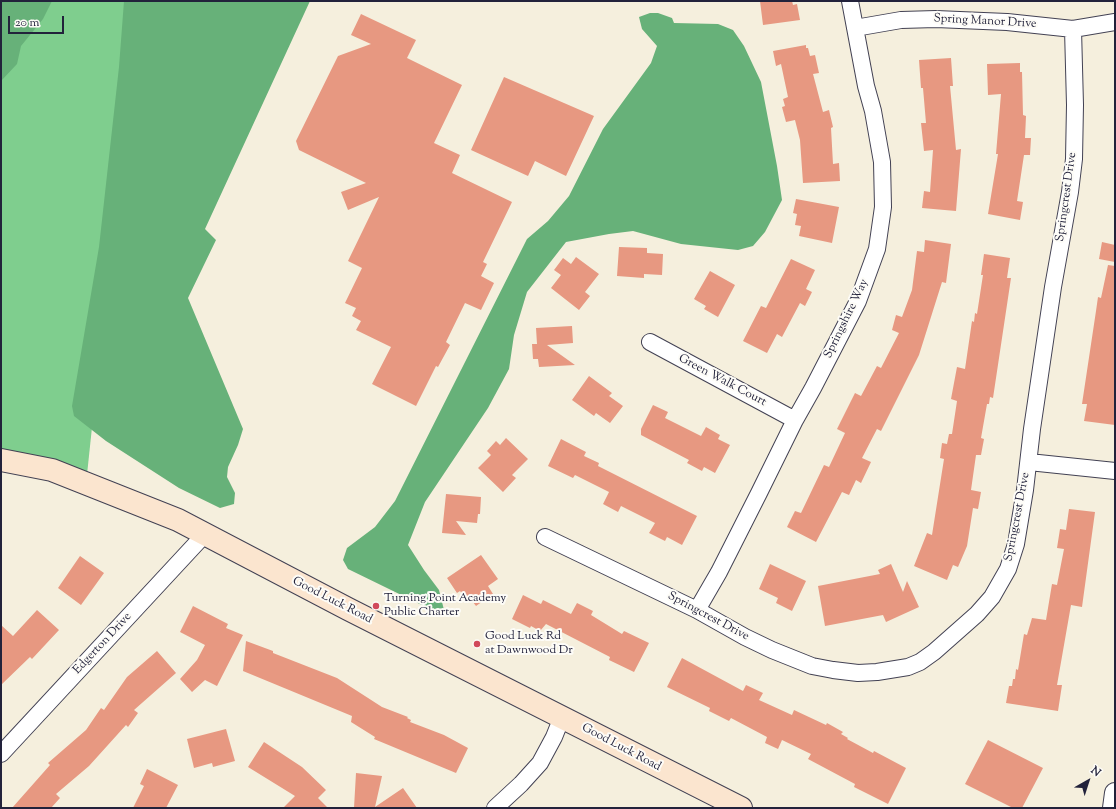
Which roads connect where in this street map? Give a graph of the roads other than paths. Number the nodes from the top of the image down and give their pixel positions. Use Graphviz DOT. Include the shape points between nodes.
graph roads {
  1 [pos="850,1"];
  2 [pos="1115,22"];
  3 [pos="854,28"];
  4 [pos="1073,29"];
  5 [pos="650,342"];
  6 [pos="795,420"];
  7 [pos="1,460"];
  8 [pos="1029,462"];
  9 [pos="1115,471"];
  10 [pos="205,534"];
  11 [pos="545,537"];
  12 [pos="697,610"];
  13 [pos="562,716"];
  14 [pos="1,754"];
  15 [pos="1115,793"];
  16 [pos="495,808"];
  17 [pos="741,808"];
  18 [pos="1113,808"];
  1 -- 3 [label="street, Springshire Way"];
  2 -- 4 [label="street, Spring Manor Drive"];
  3 -- 4 [label="street, Spring Manor Drive" via="901,20 936,19 1007,22"];
  3 -- 6 [label="street, Springshire Way" via="879,140 883,180 881,224 877,249 858,301"];
  4 -- 8 [label="street, Springcrest Drive" via="1074,159"];
  5 -- 6 [label="street, Green Walk Court"];
  6 -- 12 [label="street, Springshire Way" via="746,520"];
  7 -- 10 [label="main road, Good Luck Road" via="52,470 135,502"];
  8 -- 9 [label="street"];
  8 -- 12 [label="street, Springcrest Drive" via="1016,544 999,586 977,614 920,662 908,667 877,672 852,672 812,666 758,643"];
  10 -- 13 [label="main road, Good Luck Road" via="355,613"];
  10 -- 14 [label="street, Edgerton Drive"];
  11 -- 12 [label="street, Springcrest Drive"];
  13 -- 16 [label="street" via="540,763"];
  13 -- 17 [label="main road, Good Luck Road"];
  15 -- 18 [label="street"];
}
